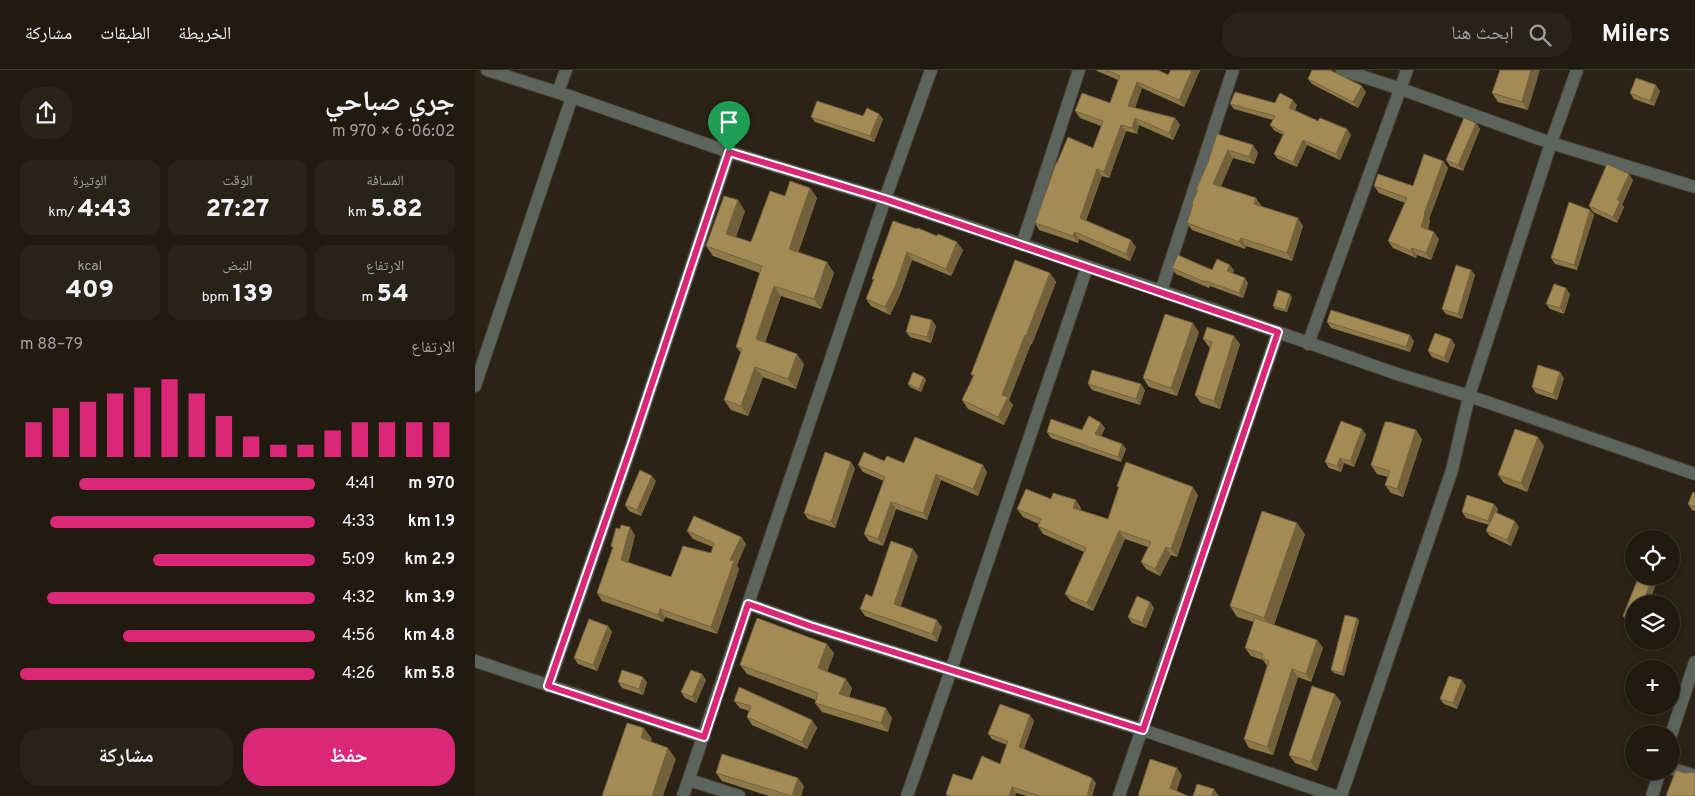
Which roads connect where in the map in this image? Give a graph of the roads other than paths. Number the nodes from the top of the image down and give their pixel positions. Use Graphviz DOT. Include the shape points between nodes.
graph roads {
  1 [pos="487,70"];
  2 [pos="566,70"];
  3 [pos="931,70"];
  4 [pos="1079,70"];
  5 [pos="1233,70"];
  6 [pos="1342,70"];
  7 [pos="1407,70"];
  8 [pos="1577,70"];
  9 [pos="1401,88"];
  10 [pos="558,92"];
  11 [pos="572,97"];
  12 [pos="1551,143"];
  13 [pos="729,152"];
  14 [pos="1695,187"];
  15 [pos="885,199"];
  16 [pos="1022,245"];
  17 [pos="1087,267"];
  18 [pos="1161,291"];
  19 [pos="1278,332"];
  20 [pos="1309,344"];
  21 [pos="479,362"];
  22 [pos="475,386"];
  23 [pos="1469,396"];
  24 [pos="1695,474"];
  25 [pos="748,604"];
  26 [pos="475,661"];
  27 [pos="1695,662"];
  28 [pos="951,670"];
  29 [pos="548,686"];
  30 [pos="1674,725"];
  31 [pos="1143,730"];
  32 [pos="704,737"];
  33 [pos="1680,771"];
  34 [pos="1695,776"];
  35 [pos="689,780"];
  36 [pos="1657,780"];
  37 [pos="683,796"];
  38 [pos="739,796"];
  39 [pos="907,796"];
  40 [pos="1119,796"];
  41 [pos="1335,796"];
  42 [pos="1341,796"];
  43 [pos="1652,796"];
  1 -- 10 [label="street"];
  2 -- 10 [label="street"];
  3 -- 15 [label="street"];
  4 -- 16 [label="street"];
  5 -- 18 [label="street"];
  6 -- 9 [label="street"];
  7 -- 9 [label="street"];
  8 -- 12 [label="street"];
  9 -- 12 [label="street"];
  9 -- 20 [label="street"];
  10 -- 11 [label="street"];
  11 -- 13 [label="street"];
  11 -- 21 [label="street"];
  12 -- 14 [label="street"];
  12 -- 23 [label="street"];
  13 -- 15 [label="street"];
  13 -- 29 [label="street"];
  15 -- 16 [label="street"];
  15 -- 25 [label="street"];
  16 -- 17 [label="street"];
  17 -- 18 [label="street"];
  17 -- 28 [label="street"];
  18 -- 19 [label="street"];
  19 -- 20 [label="street"];
  19 -- 31 [label="street"];
  20 -- 23 [label="street"];
  21 -- 22 [label="street"];
  23 -- 24 [label="street"];
  23 -- 42 [label="street" via="1452,470"];
  25 -- 28 [label="street"];
  25 -- 32 [label="street"];
  26 -- 29 [label="street"];
  27 -- 30 [label="street"];
  28 -- 31 [label="street"];
  28 -- 39 [label="street"];
  29 -- 32 [label="street"];
  31 -- 40 [label="street"];
  31 -- 41 [label="street"];
  32 -- 35 [label="street"];
  33 -- 34 [label="street"];
  35 -- 37 [label="street"];
  35 -- 38 [label="street"];
  36 -- 43 [label="street"];
}
